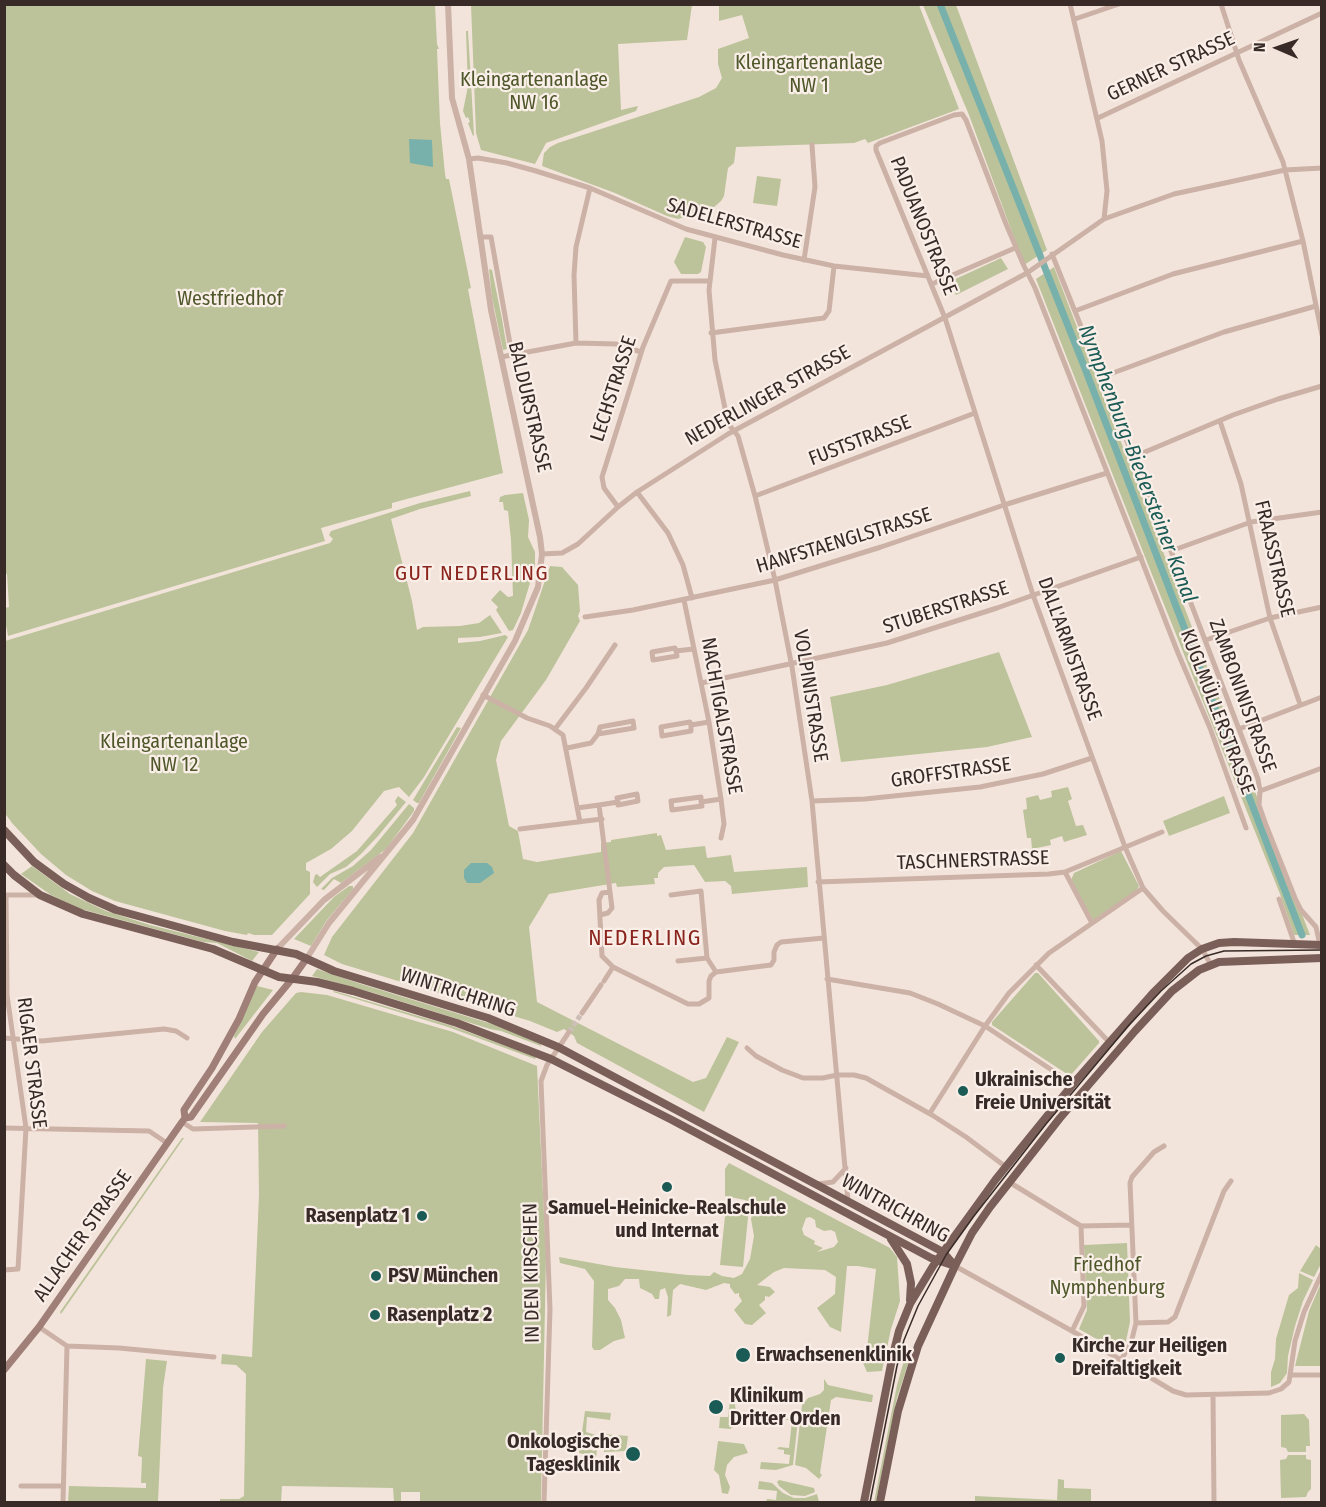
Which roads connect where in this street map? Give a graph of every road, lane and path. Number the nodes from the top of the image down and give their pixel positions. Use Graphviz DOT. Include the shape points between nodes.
graph roads {
  1 [pos="448,4"];
  2 [pos="1070,4"];
  3 [pos="1119,4"];
  4 [pos="1221,4"];
  5 [pos="1322,13"];
  6 [pos="1075,19"];
  7 [pos="1236,52"];
  8 [pos="962,114"];
  9 [pos="1098,118"];
  10 [pos="812,146"];
  11 [pos="469,159"];
  12 [pos="1322,168"];
  13 [pos="1285,170"];
  14 [pos="590,188"];
  15 [pos="1104,219"];
  16 [pos="480,237"];
  17 [pos="715,238"];
  18 [pos="1303,241"];
  19 [pos="1015,248"];
  20 [pos="1052,254"];
  21 [pos="804,260"];
  22 [pos="495,265"];
  23 [pos="834,266"];
  24 [pos="484,267"];
  25 [pos="1028,273"];
  26 [pos="928,276"];
  27 [pos="709,281"];
  28 [pos="932,284"];
  29 [pos="1317,306"];
  30 [pos="1075,311"];
  31 [pos="945,318"];
  32 [pos="711,333"];
  33 [pos="1322,335"];
  34 [pos="576,344"];
  35 [pos="641,352"];
  36 [pos="512,355"];
  37 [pos="501,357"];
  38 [pos="1102,377"];
  39 [pos="1322,386"];
  40 [pos="975,413"];
  41 [pos="1220,421"];
  42 [pos="734,431"];
  43 [pos="1134,457"];
  44 [pos="1107,473"];
  45 [pos="637,492"];
  46 [pos="755,496"];
  47 [pos="1004,505"];
  48 [pos="618,507"];
  49 [pos="1322,512"];
  50 [pos="1251,522"];
  51 [pos="1171,551"];
  52 [pos="542,554"];
  53 [pos="1141,557"];
  54 [pos="775,579"];
  55 [pos="1034,595"];
  56 [pos="692,598"];
  57 [pos="684,600"];
  58 [pos="1322,607"];
  59 [pos="585,617"];
  60 [pos="1270,618"];
  61 [pos="1206,640"];
  62 [pos="615,645"];
  63 [pos="693,648"];
  64 [pos="676,651"];
  65 [pos="792,663"];
  66 [pos="701,683"];
  67 [pos="483,695"];
  68 [pos="1322,697"];
  69 [pos="1300,704"];
  70 [pos="709,722"];
  71 [pos="690,725"];
  72 [pos="555,729"];
  73 [pos="1239,729"];
  74 [pos="598,734"];
  75 [pos="567,748"];
  76 [pos="1092,758"];
  77 [pos="1322,768"];
  78 [pos="1260,791"];
  79 [pos="721,799"];
  80 [pos="618,801"];
  81 [pos="812,801"];
  82 [pos="701,802"];
  83 [pos="599,805"];
  84 [pos="578,808"];
  85 [pos="602,819"];
  86 [pos="580,822"];
  87 [pos="1246,828"];
  88 [pos="520,829"];
  89 [pos="4,830"];
  90 [pos="1162,832"];
  91 [pos="721,838"];
  92 [pos="396,843"];
  93 [pos="1125,847"];
  94 [pos="4,865"];
  95 [pos="1065,872"];
  96 [pos="819,882"];
  97 [pos="1143,888"];
  98 [pos="610,892"];
  99 [pos="5,895"];
  100 [pos="40,895"];
  101 [pos="671,895"];
  102 [pos="1279,899"];
  103 [pos="600,915"];
  104 [pos="1092,923"];
  105 [pos="824,938"];
  106 [pos="1295,945"];
  107 [pos="1321,945"];
  108 [pos="277,949"];
  109 [pos="1202,949"];
  110 [pos="307,958"];
  111 [pos="707,958"];
  112 [pos="1322,958"];
  113 [pos="678,961"];
  114 [pos="1036,965"];
  115 [pos="1211,965"];
  116 [pos="613,967"];
  117 [pos="261,971"];
  118 [pos="716,972"];
  119 [pos="292,979"];
  120 [pos="827,979"];
  121 [pos="6,995"];
  122 [pos="582,1013"];
  123 [pos="985,1026"];
  124 [pos="569,1032"];
  125 [pos="4,1038"];
  126 [pos="187,1038"];
  127 [pos="13,1039"];
  128 [pos="1109,1042"];
  129 [pos="558,1047"];
  130 [pos="747,1048"];
  131 [pos="551,1059"];
  132 [pos="837,1075"];
  133 [pos="1073,1084"];
  134 [pos="930,1113"];
  135 [pos="184,1120"];
  136 [pos="284,1126"];
  137 [pos="4,1128"];
  138 [pos="26,1128"];
  139 [pos="167,1143"];
  140 [pos="1164,1146"];
  141 [pos="1006,1167"];
  142 [pos="846,1168"];
  143 [pos="1231,1181"];
  144 [pos="1009,1182"];
  145 [pos="817,1185"];
  146 [pos="848,1201"];
  147 [pos="1131,1224"];
  148 [pos="1081,1226"];
  149 [pos="888,1235"];
  150 [pos="943,1252"];
  151 [pos="937,1261"];
  152 [pos="955,1266"];
  153 [pos="4,1270"];
  154 [pos="1322,1273"];
  155 [pos="910,1304"];
  156 [pos="1136,1323"];
  157 [pos="39,1327"];
  158 [pos="1072,1331"];
  159 [pos="67,1346"];
  160 [pos="214,1357"];
  161 [pos="1121,1360"];
  162 [pos="6,1366"];
  163 [pos="1291,1375"];
  164 [pos="1322,1375"];
  165 [pos="1213,1395"];
  166 [pos="21,1486"];
  167 [pos="63,1486"];
  168 [pos="63,1503"];
  169 [pos="544,1503"];
  170 [pos="864,1503"];
  171 [pos="880,1503"];
  172 [pos="1214,1503"];
  1 -- 11 [label="street, BALDURSTRASSE" via="452,98"];
  2 -- 6 [label="street"];
  3 -- 6 [label="street"];
  4 -- 7 [label="street"];
  5 -- 7 [label="street, GERNER STRASSE"];
  6 -- 9 [label="street"];
  7 -- 9 [label="street, GERNER STRASSE"];
  7 -- 13 [label="street"];
  8 -- 19 [label="street, KUGLMÜLLERSTRASSE"];
  8 -- 26 [label="street, PADUANOSTRASSE" via="876,146"];
  9 -- 15 [label="street" via="1107,191"];
  10 -- 21 [label="street" via="815,187"];
  11 -- 14 [label="street, SADELERSTRASSE" via="507,163"];
  11 -- 16 [label="street, BALDURSTRASSE"];
  12 -- 13 [label="street, NEDERLINGER STRASSE"];
  13 -- 15 [label="street, NEDERLINGER STRASSE" via="1174,194"];
  13 -- 18 [label="street"];
  14 -- 17 [label="street, SADELERSTRASSE" via="670,224"];
  14 -- 34 [label="street" via="576,247"];
  15 -- 20 [label="street, NEDERLINGER STRASSE"];
  16 -- 22 [label="street, BALDURSTRASSE" via="491,237"];
  16 -- 24 [label="street, BALDURSTRASSE"];
  17 -- 21 [label="street, SADELERSTRASSE"];
  17 -- 27 [label="street, VOLPINISTRASSE"];
  18 -- 29 [label="street"];
  18 -- 30 [label="street" via="1173,274"];
  19 -- 25 [label="street, KUGLMÜLLERSTRASSE"];
  19 -- 28 [label="street"];
  20 -- 25 [label="street, NEDERLINGER STRASSE"];
  20 -- 30 [label="street, ZAMBONINISTRASSE"];
  21 -- 23 [label="street, SADELERSTRASSE"];
  22 -- 24 [label="street"];
  22 -- 36 [label="street, BALDURSTRASSE"];
  23 -- 26 [label="street, SADELERSTRASSE"];
  23 -- 32 [label="street" via="829,311 824,318"];
  24 -- 37 [label="street, BALDURSTRASSE"];
  25 -- 31 [label="street, NEDERLINGER STRASSE"];
  25 -- 44 [label="street, KUGLMÜLLERSTRASSE"];
  26 -- 28 [label="street, PADUANOSTRASSE"];
  27 -- 32 [label="street, VOLPINISTRASSE"];
  27 -- 35 [label="street, LECHSTRASSE" via="671,280"];
  28 -- 31 [label="street, PADUANOSTRASSE"];
  29 -- 33 [label="street"];
  29 -- 38 [label="street" via="1224,332"];
  30 -- 38 [label="street, ZAMBONINISTRASSE"];
  31 -- 40 [label="street, DALL'ARMISTRASSE"];
  31 -- 42 [label="street, NEDERLINGER STRASSE"];
  32 -- 42 [label="street, VOLPINISTRASSE" via="724,406"];
  34 -- 35 [label="street" via="623,345"];
  34 -- 36 [label="street"];
  35 -- 48 [label="street, LECHSTRASSE" via="602,477 604,488"];
  36 -- 37 [label="street"];
  37 -- 52 [label="street, BALDURSTRASSE"];
  38 -- 43 [label="street, ZAMBONINISTRASSE"];
  39 -- 41 [label="street"];
  40 -- 46 [label="street, FUSTSTRASSE"];
  40 -- 47 [label="street, DALL'ARMISTRASSE"];
  41 -- 43 [label="street"];
  41 -- 50 [label="street, FRAASSTRASSE"];
  42 -- 45 [label="street, NEDERLINGER STRASSE"];
  42 -- 46 [label="street, VOLPINISTRASSE"];
  43 -- 51 [label="street, ZAMBONINISTRASSE"];
  44 -- 47 [label="street, HANFSTAENGLSTRASSE"];
  44 -- 53 [label="street, KUGLMÜLLERSTRASSE"];
  45 -- 48 [label="street, NEDERLINGER STRASSE"];
  45 -- 56 [label="street" via="668,533"];
  46 -- 54 [label="street, VOLPINISTRASSE"];
  47 -- 54 [label="street, HANFSTAENGLSTRASSE" via="881,548"];
  47 -- 55 [label="street, DALL'ARMISTRASSE"];
  48 -- 52 [label="street, NEDERLINGER STRASSE" via="578,544 562,553"];
  49 -- 50 [label="street"];
  50 -- 51 [label="street"];
  50 -- 60 [label="street, FRAASSTRASSE"];
  51 -- 61 [label="street, ZAMBONINISTRASSE"];
  52 -- 67 [label="street" via="538,587 520,629"];
  53 -- 55 [label="street, STUBERSTRASSE"];
  53 -- 87 [label="street, KUGLMÜLLERSTRASSE"];
  54 -- 56 [label="street, HANFSTAENGLSTRASSE"];
  54 -- 65 [label="street, VOLPINISTRASSE"];
  55 -- 65 [label="street, STUBERSTRASSE" via="887,643"];
  55 -- 76 [label="street, DALL'ARMISTRASSE"];
  56 -- 57 [label="street, HANFSTAENGLSTRASSE"];
  57 -- 59 [label="street, HANFSTAENGLSTRASSE"];
  57 -- 63 [label="street, NACHTIGALSTRASSE"];
  58 -- 60 [label="street"];
  60 -- 61 [label="street"];
  60 -- 69 [label="street, FRAASSTRASSE"];
  61 -- 73 [label="street, ZAMBONINISTRASSE"];
  62 -- 72 [label="street"];
  63 -- 64 [label="street"];
  63 -- 66 [label="street, NACHTIGALSTRASSE"];
  65 -- 66 [label="street, STUBERSTRASSE"];
  65 -- 81 [label="street, VOLPINISTRASSE"];
  66 -- 70 [label="street, NACHTIGALSTRASSE"];
  67 -- 72 [label="street"];
  67 -- 92 [label="street" via="420,809"];
  68 -- 69 [label="street"];
  69 -- 73 [label="street"];
  70 -- 71 [label="street"];
  70 -- 79 [label="street, NACHTIGALSTRASSE"];
  71 -- 71 [label="street" via="692,731 662,736 661,727"];
  72 -- 75 [label="street" via="563,735"];
  73 -- 78 [label="street, ZAMBONINISTRASSE"];
  74 -- 74 [label="street" via="600,727 633,721 634,728"];
  74 -- 75 [label="street" via="591,743"];
  75 -- 84 [label="street"];
  76 -- 81 [label="street, GROFFSTRASSE" via="1043,774 980,786"];
  76 -- 93 [label="street, DALL'ARMISTRASSE"];
  77 -- 78 [label="street"];
  78 -- 107 [label="street, ZAMBONINISTRASSE" via="1259,805 1274,846 1295,898 1316,927"];
  79 -- 82 [label="street"];
  79 -- 91 [label="street, NACHTIGALSTRASSE"];
  80 -- 83 [label="street"];
  81 -- 96 [label="street, VOLPINISTRASSE"];
  82 -- 82 [label="street" via="702,806 672,810 671,801 701,797"];
  83 -- 84 [label="street"];
  83 -- 85 [label="street"];
  84 -- 86 [label="street"];
  85 -- 86 [label="street"];
  85 -- 98 [label="street"];
  86 -- 88 [label="street"];
  89 -- 108 [label="main road, WINTRICHRING" via="34,862 89,898 116,910 234,942"];
  90 -- 93 [label="street, TASCHNERSTRASSE"];
  92 -- 108 [label="street" via="324,900"];
  92 -- 110 [label="street" via="329,923"];
  93 -- 95 [label="street, TASCHNERSTRASSE"];
  93 -- 97 [label="street, DALL'ARMISTRASSE"];
  94 -- 100 [label="main road, WINTRICHRING"];
  95 -- 96 [label="street, TASCHNERSTRASSE"];
  95 -- 104 [label="street"];
  96 -- 105 [label="street, VOLPINISTRASSE"];
  97 -- 104 [label="street"];
  97 -- 109 [label="street, DALL'ARMISTRASSE"];
  98 -- 103 [label="street" via="611,911"];
  98 -- 103 [label="street" via="599,895"];
  99 -- 100 [label="street"];
  99 -- 121 [label="street, RIGAER STRASSE"];
  100 -- 117 [label="main road, WINTRICHRING" via="83,914 213,949"];
  101 -- 111 [label="street" via="701,891"];
  102 -- 106 [label="street"];
  103 -- 116 [label="street" via="602,956"];
  104 -- 114 [label="street"];
  105 -- 118 [label="street" via="781,942 771,965"];
  105 -- 120 [label="street, VOLPINISTRASSE"];
  106 -- 107 [label="main road"];
  106 -- 109 [label="main road" via="1234,942"];
  108 -- 110 [label="main road, WINTRICHRING"];
  108 -- 117 [label="main road"];
  109 -- 115 [label="street, DALL'ARMISTRASSE"];
  109 -- 128 [label="main road" via="1188,958"];
  110 -- 119 [label="main road, ALLACHER STRASSE"];
  110 -- 129 [label="main road, WINTRICHRING" via="334,971 489,1018"];
  111 -- 113 [label="street"];
  111 -- 118 [label="street"];
  112 -- 115 [label="main road" via="1237,960"];
  114 -- 123 [label="street"];
  114 -- 128 [label="street"];
  115 -- 144 [label="main road" via="1187,978 1135,1031"];
  116 -- 118 [label="street" via="688,1004 699,1004 709,998 709,981"];
  116 -- 122 [label="street"];
  117 -- 119 [label="main road, WINTRICHRING"];
  117 -- 135 [label="main road, ALLACHER STRASSE" via="230,1036 184,1110"];
  119 -- 131 [label="main road, WINTRICHRING" via="364,994 457,1023"];
  119 -- 135 [label="main road, ALLACHER STRASSE" via="191,1117"];
  120 -- 123 [label="street" via="910,993"];
  120 -- 132 [label="street, VOLPINISTRASSE"];
  121 -- 127 [label="street, RIGAER STRASSE"];
  123 -- 133 [label="street"];
  123 -- 134 [label="street"];
  124 -- 129 [label="street, IN DEN KIRSCHEN"];
  125 -- 127 [label="street"];
  126 -- 127 [label="street" via="164,1029 42,1041"];
  127 -- 138 [label="street, RIGAER STRASSE"];
  128 -- 133 [label="main road"];
  129 -- 131 [label="street, IN DEN KIRSCHEN"];
  129 -- 145 [label="main road, WINTRICHRING"];
  130 -- 132 [label="street" via="803,1078"];
  131 -- 149 [label="main road, WINTRICHRING"];
  131 -- 169 [label="street, IN DEN KIRSCHEN" via="541,1081 550,1309"];
  132 -- 134 [label="street" via="866,1078"];
  132 -- 142 [label="street, VOLPINISTRASSE"];
  133 -- 141 [label="main road"];
  134 -- 141 [label="street"];
  135 -- 136 [label="street" via="193,1129"];
  135 -- 139 [label="main road, ALLACHER STRASSE"];
  137 -- 138 [label="street"];
  138 -- 139 [label="street" via="149,1131"];
  138 -- 153 [label="street, RIGAER STRASSE" via="18,1269"];
  139 -- 157 [label="main road, ALLACHER STRASSE"];
  140 -- 147 [label="street" via="1132,1177"];
  141 -- 150 [label="main road"];
  142 -- 145 [label="street" via="833,1182"];
  142 -- 146 [label="street, VOLPINISTRASSE"];
  143 -- 156 [label="street" via="1174,1317 1168,1322"];
  144 -- 148 [label="street"];
  144 -- 152 [label="main road" via="972,1233"];
  145 -- 146 [label="main road, WINTRICHRING"];
  146 -- 150 [label="main road, WINTRICHRING"];
  147 -- 148 [label="street"];
  147 -- 156 [label="street"];
  148 -- 158 [label="street" via="1084,1306"];
  149 -- 151 [label="main road, WINTRICHRING"];
  149 -- 155 [label="main road" via="907,1264"];
  150 -- 151 [label="main road"];
  150 -- 152 [label="main road, WINTRICHRING"];
  151 -- 152 [label="main road, WINTRICHRING"];
  151 -- 155 [label="main road"];
  152 -- 158 [label="street"];
  152 -- 171 [label="main road" via="918,1346 898,1411"];
  154 -- 163 [label="street" via="1295,1341"];
  155 -- 170 [label="main road" via="892,1359"];
  156 -- 161 [label="street"];
  157 -- 159 [label="street"];
  157 -- 162 [label="main road, ALLACHER STRASSE"];
  158 -- 161 [label="street"];
  159 -- 160 [label="street"];
  159 -- 167 [label="street"];
  161 -- 165 [label="street" via="1178,1394"];
  163 -- 164 [label="street"];
  163 -- 165 [label="street" via="1281,1389 1269,1393"];
  165 -- 172 [label="street"];
  166 -- 167 [label="street"];
  167 -- 168 [label="street"];
}
